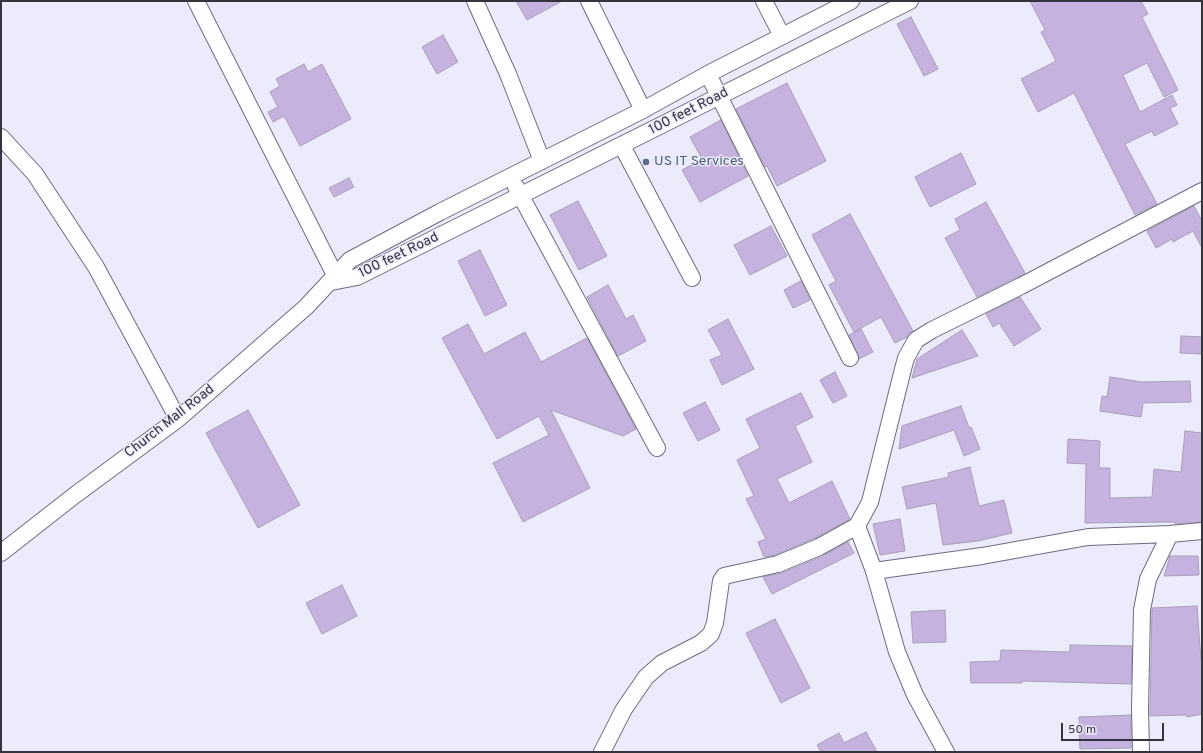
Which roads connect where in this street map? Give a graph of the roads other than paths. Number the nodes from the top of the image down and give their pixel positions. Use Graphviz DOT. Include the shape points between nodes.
graph roads {
  1 [pos="196,1"];
  2 [pos="475,1"];
  3 [pos="589,1"];
  4 [pos="764,1"];
  5 [pos="851,1"];
  6 [pos="910,1"];
  7 [pos="833,11"];
  8 [pos="845,34"];
  9 [pos="782,36"];
  10 [pos="708,74"];
  11 [pos="719,98"];
  12 [pos="643,110"];
  13 [pos="1,137"];
  14 [pos="622,146"];
  15 [pos="542,161"];
  16 [pos="511,176"];
  17 [pos="1202,190"];
  18 [pos="521,196"];
  19 [pos="454,205"];
  20 [pos="462,224"];
  21 [pos="692,278"];
  22 [pos="333,279"];
  23 [pos="850,358"];
  24 [pos="178,419"];
  25 [pos="657,448"];
  26 [pos="857,526"];
  27 [pos="1202,531"];
  28 [pos="1170,534"];
  29 [pos="1,553"];
  30 [pos="874,571"];
  31 [pos="602,752"];
  32 [pos="946,752"];
  33 [pos="1141,752"];
  1 -- 22 [label="street"];
  2 -- 15 [label="street" via="508,74"];
  3 -- 12 [label="street"];
  4 -- 9 [label="street"];
  5 -- 7 [label="street, 100 feet Road"];
  6 -- 8 [label="street, 100 feet Road"];
  7 -- 8 [label="street"];
  7 -- 9 [label="street, 100 feet Road"];
  8 -- 11 [label="street, 100 feet Road"];
  9 -- 10 [label="street, 100 feet Road"];
  10 -- 11 [label="street"];
  10 -- 12 [label="street, 100 feet Road"];
  11 -- 14 [label="street, 100 feet Road"];
  11 -- 23 [label="street"];
  12 -- 15 [label="street, 100 feet Road"];
  13 -- 24 [label="street" via="35,174 96,267"];
  14 -- 18 [label="street, 100 feet Road"];
  14 -- 21 [label="street"];
  15 -- 16 [label="street, 100 feet Road"];
  16 -- 18 [label="street"];
  16 -- 19 [label="street, 100 feet Road"];
  17 -- 26 [label="street" via="923,335 913,344 903,369 870,502"];
  18 -- 20 [label="street, 100 feet Road"];
  18 -- 25 [label="street"];
  19 -- 20 [label="street"];
  19 -- 22 [label="street, 100 feet Road" via="350,260"];
  20 -- 22 [label="street, 100 feet Road" via="358,277"];
  22 -- 24 [label="street, Church Mall Road" via="270,339"];
  24 -- 29 [label="street, Church Mall Road"];
  26 -- 30 [label="street"];
  26 -- 31 [label="street" via="819,547 782,562 724,576 711,634 701,644 662,663 646,677 624,709"];
  27 -- 28 [label="street"];
  28 -- 30 [label="street" via="1088,537 982,556"];
  28 -- 33 [label="street" via="1148,580 1142,610"];
  30 -- 32 [label="street" via="897,652 915,695"];
}
